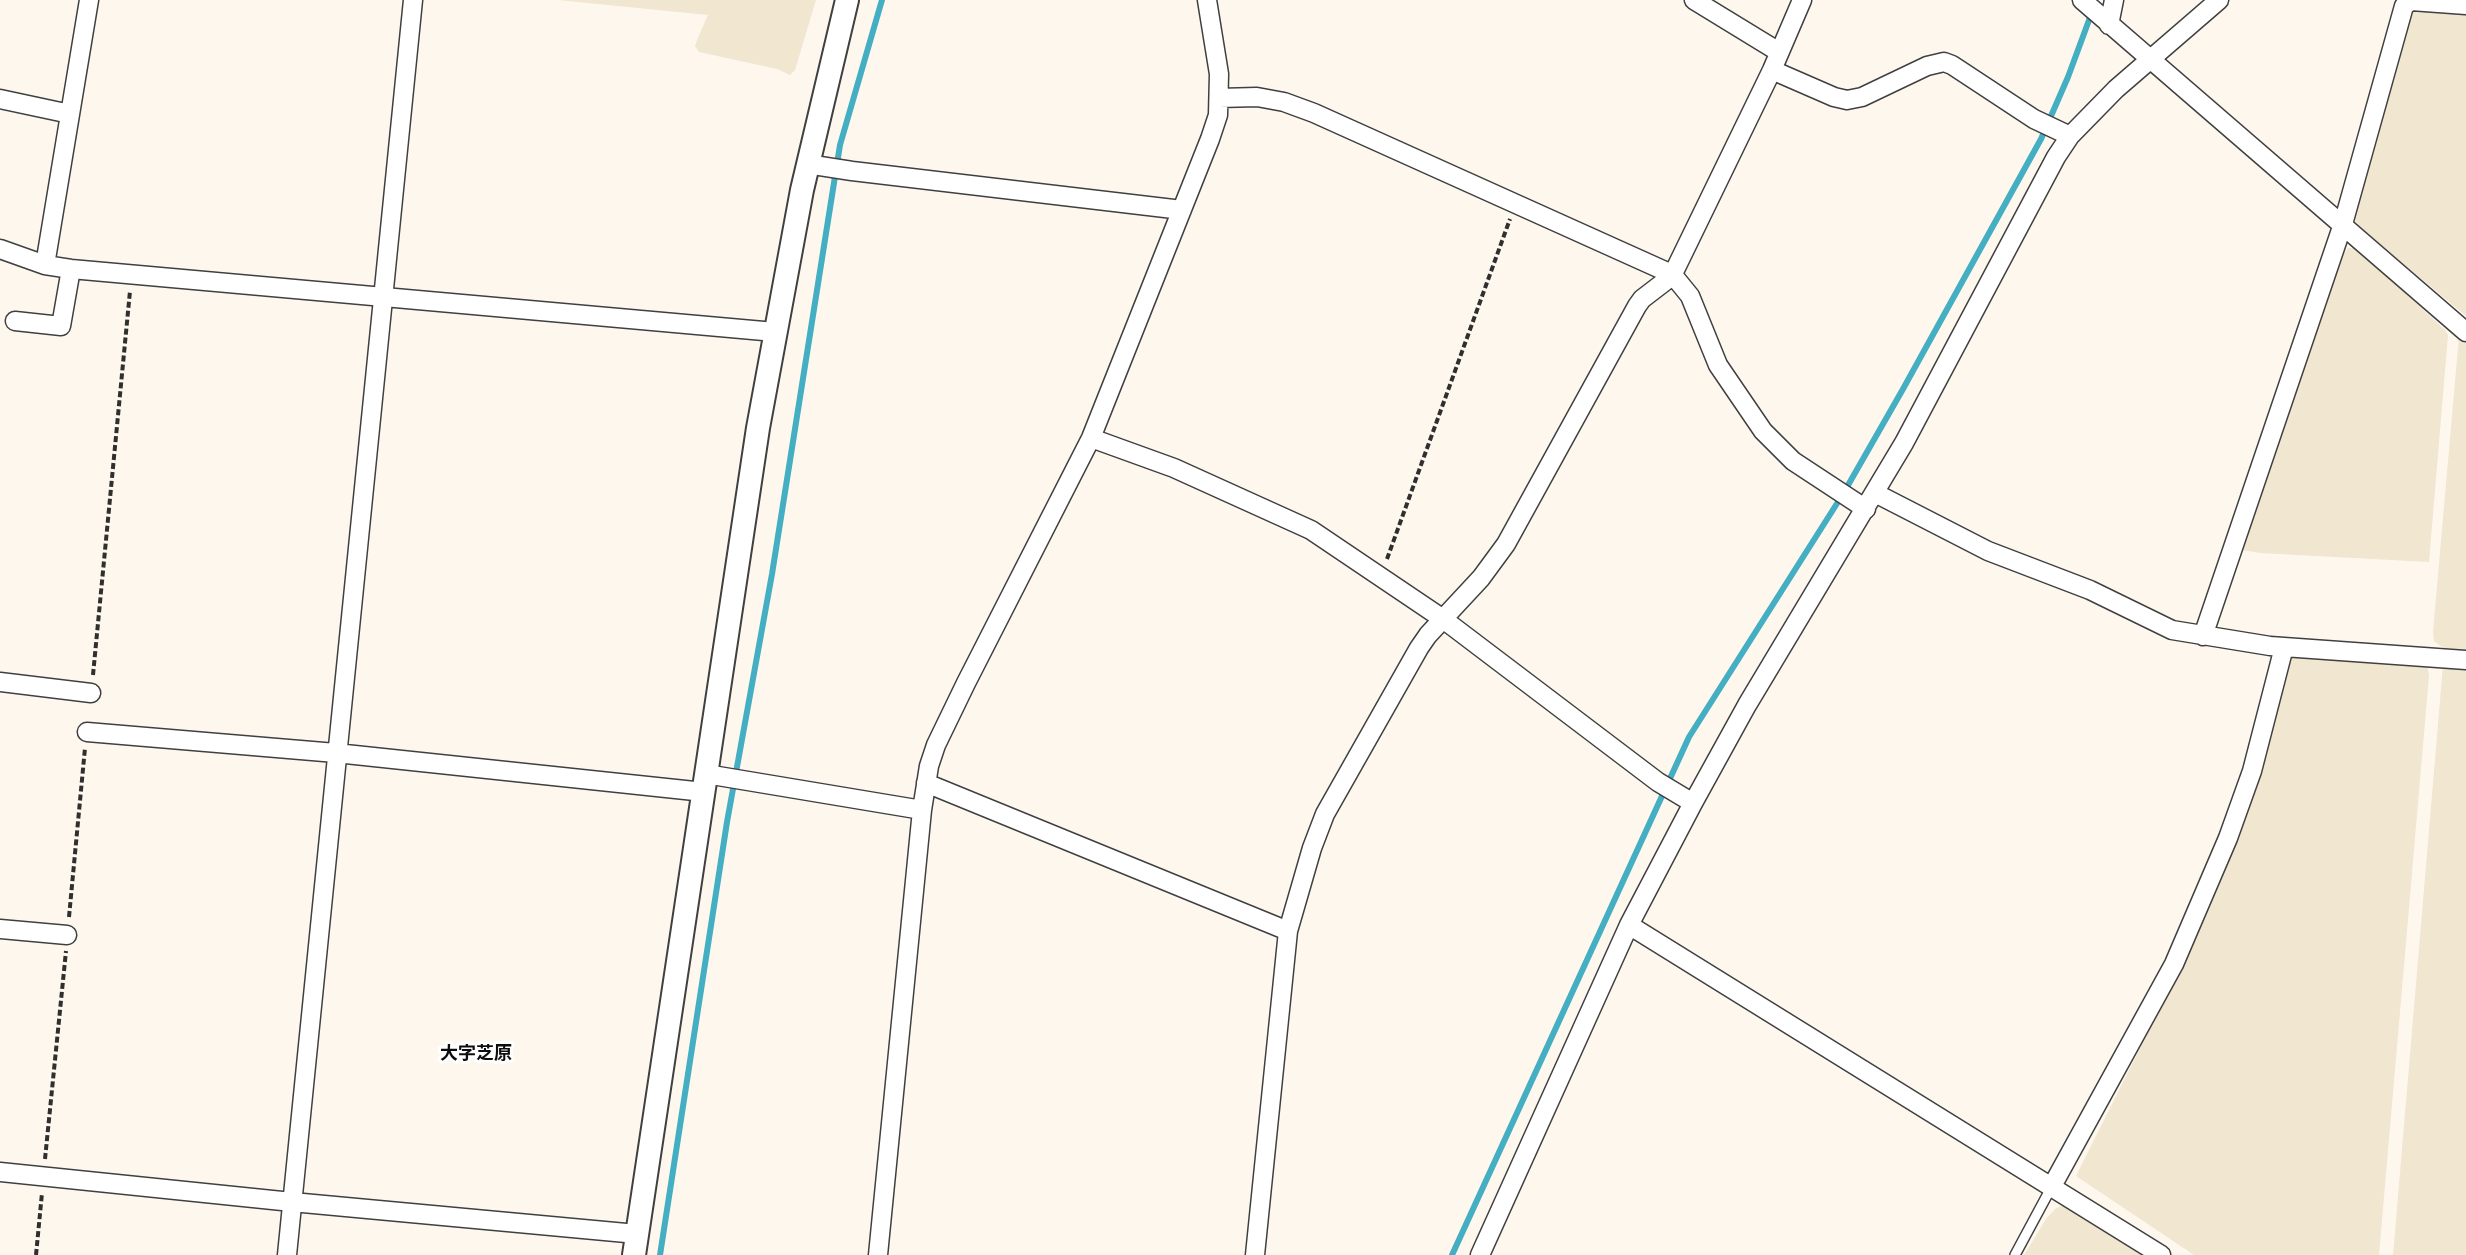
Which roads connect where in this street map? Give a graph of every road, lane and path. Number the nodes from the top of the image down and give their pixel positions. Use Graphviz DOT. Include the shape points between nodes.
graph roads {
  1 [pos="89,0"];
  2 [pos="413,0"];
  3 [pos="847,0"];
  4 [pos="1207,0"];
  5 [pos="1694,0"];
  6 [pos="1802,0"];
  7 [pos="2082,0"];
  8 [pos="2114,0"];
  9 [pos="2219,0"];
  10 [pos="2466,5"];
  11 [pos="2106,22"];
  12 [pos="1779,52"];
  13 [pos="2149,58"];
  14 [pos="1772,70"];
  15 [pos="1220,98"];
  16 [pos="0,99"];
  17 [pos="70,114"];
  18 [pos="2065,134"];
  19 [pos="818,166"];
  20 [pos="1516,203"];
  21 [pos="1182,210"];
  22 [pos="2343,224"];
  23 [pos="0,249"];
  24 [pos="45,265"];
  25 [pos="71,269"];
  26 [pos="132,275"];
  27 [pos="1672,276"];
  28 [pos="383,296"];
  29 [pos="15,321"];
  30 [pos="775,332"];
  31 [pos="2466,332"];
  32 [pos="1091,438"];
  33 [pos="1864,501"];
  34 [pos="1381,576"];
  35 [pos="1443,619"];
  36 [pos="2203,636"];
  37 [pos="2284,647"];
  38 [pos="2466,660"];
  39 [pos="0,682"];
  40 [pos="91,693"];
  41 [pos="87,732"];
  42 [pos="336,753"];
  43 [pos="705,783"];
  44 [pos="926,783"];
  45 [pos="1688,800"];
  46 [pos="921,810"];
  47 [pos="1629,925"];
  48 [pos="0,929"];
  49 [pos="1288,931"];
  50 [pos="67,935"];
  51 [pos="0,1172"];
  52 [pos="44,1177"];
  53 [pos="2051,1188"];
  54 [pos="292,1202"];
  55 [pos="636,1244"];
  56 [pos="36,1255"];
  57 [pos="286,1255"];
  58 [pos="878,1255"];
  59 [pos="1255,1255"];
  60 [pos="1480,1255"];
  61 [pos="2015,1255"];
  62 [pos="2161,1255"];
  1 -- 17 [label="street"];
  2 -- 28 [label="street"];
  3 -- 19 [label="street"];
  4 -- 15 [label="street"];
  5 -- 12 [label="street"];
  6 -- 12 [label="street"];
  7 -- 11 [label="street"];
  8 -- 11 [label="street"];
  9 -- 13 [label="street"];
  10 -- 22 [label="street" via="2410,2 2404,6"];
  11 -- 13 [label="street"];
  12 -- 14 [label="street"];
  13 -- 18 [label="street"];
  13 -- 22 [label="street"];
  14 -- 18 [label="street" via="1847,100 1944,62"];
  14 -- 27 [label="street"];
  15 -- 20 [label="street" via="1257,97 1284,102"];
  15 -- 21 [label="street" via="1210,140"];
  16 -- 17 [label="street"];
  17 -- 24 [label="street"];
  18 -- 33 [label="street" via="2056,157"];
  19 -- 21 [label="street"];
  19 -- 30 [label="street"];
  20 -- 27 [label="street"];
  20 -- 34 [label="path"];
  21 -- 32 [label="street"];
  22 -- 31 [label="street"];
  22 -- 36 [label="street"];
  23 -- 24 [label="street"];
  24 -- 25 [label="street"];
  25 -- 26 [label="street"];
  25 -- 29 [label="street" via="61,326"];
  26 -- 28 [label="street"];
  26 -- 40 [label="path"];
  27 -- 33 [label="street" via="1690,297 1718,365 1751,416 1793,461 1829,486"];
  27 -- 35 [label="street" via="1637,306 1497,559"];
  28 -- 30 [label="street"];
  28 -- 42 [label="street"];
  30 -- 43 [label="street"];
  32 -- 34 [label="street" via="1174,468 1311,530"];
  32 -- 44 [label="street" via="936,745"];
  33 -- 36 [label="street" via="2090,590 2172,630"];
  33 -- 45 [label="street"];
  34 -- 35 [label="street"];
  35 -- 45 [label="street" via="1658,782"];
  35 -- 49 [label="street" via="1419,648 1325,814"];
  36 -- 37 [label="street"];
  37 -- 38 [label="street"];
  37 -- 53 [label="street" via="2248,783 2174,964"];
  39 -- 40 [label="street"];
  41 -- 42 [label="street"];
  41 -- 50 [label="path"];
  42 -- 43 [label="street"];
  42 -- 54 [label="street"];
  43 -- 46 [label="street" via="742,781"];
  43 -- 55 [label="street"];
  44 -- 46 [label="street"];
  44 -- 49 [label="street"];
  45 -- 47 [label="street"];
  46 -- 58 [label="street"];
  47 -- 53 [label="street"];
  47 -- 60 [label="street"];
  48 -- 50 [label="street"];
  49 -- 59 [label="street"];
  50 -- 52 [label="path"];
  51 -- 52 [label="street"];
  52 -- 54 [label="street"];
  52 -- 56 [label="path"];
  53 -- 61 [label="lane"];
  53 -- 62 [label="street"];
  54 -- 55 [label="street"];
  54 -- 57 [label="street"];
}
